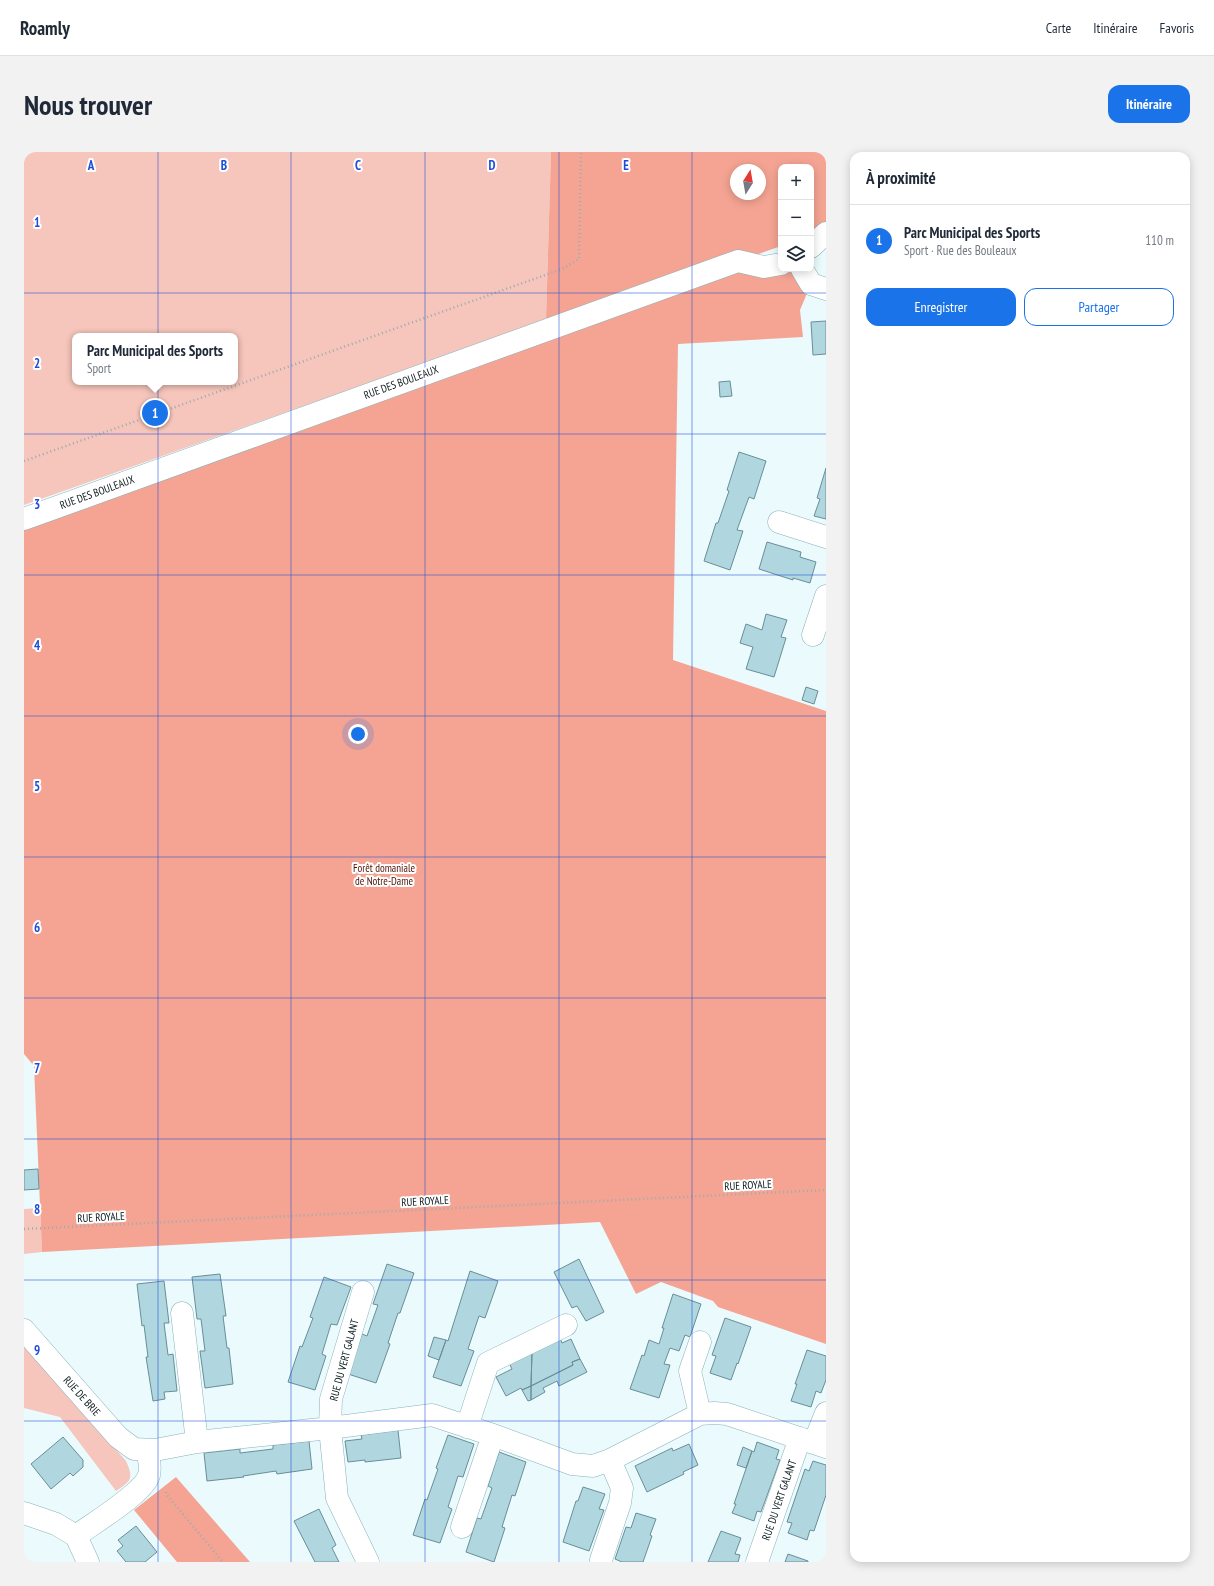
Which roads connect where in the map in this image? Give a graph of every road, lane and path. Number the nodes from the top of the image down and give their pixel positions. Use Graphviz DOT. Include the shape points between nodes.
graph roads {
  1 [pos="581,152"];
  2 [pos="826,233"];
  3 [pos="814,244"];
  4 [pos="778,265"];
  5 [pos="804,272"];
  6 [pos="826,289"];
  7 [pos="238,384"];
  8 [pos="235,385"];
  9 [pos="24,460"];
  10 [pos="24,519"];
  11 [pos="779,522"];
  12 [pos="826,537"];
  13 [pos="826,596"];
  14 [pos="813,635"];
  15 [pos="826,1190"];
  16 [pos="24,1229"];
  17 [pos="363,1292"];
  18 [pos="182,1313"];
  19 [pos="566,1325"];
  20 [pos="24,1330"];
  21 [pos="700,1342"];
  22 [pos="826,1413"];
  23 [pos="700,1414"];
  24 [pos="467,1427"];
  25 [pos="330,1428"];
  26 [pos="493,1435"];
  27 [pos="197,1442"];
  28 [pos="813,1442"];
  29 [pos="147,1450"];
  30 [pos="610,1460"];
  31 [pos="149,1475"];
  32 [pos="24,1513"];
  33 [pos="462,1527"];
  34 [pos="76,1536"];
  35 [pos="601,1560"];
  36 [pos="88,1562"];
  37 [pos="223,1562"];
  38 [pos="368,1562"];
  39 [pos="757,1562"];
  1 -- 7 [label="path" via="579,259 562,269"];
  2 -- 3 [label="street"];
  4 -- 10 [label="street, RUE DES BOULEAUX" via="764,267 738,261"];
  5 -- 6 [label="street" via="811,284"];
  8 -- 9 [label="path"];
  11 -- 12 [label="street"];
  13 -- 14 [label="street"];
  15 -- 16 [label="path, RUE ROYALE"];
  17 -- 25 [label="street, RUE DU VERT GALANT" via="332,1399"];
  18 -- 27 [label="street"];
  19 -- 24 [label="street" via="488,1363"];
  20 -- 29 [label="street, RUE DE BRIE" via="118,1437 134,1449"];
  21 -- 23 [label="street" via="690,1371"];
  22 -- 28 [label="street, RUE DU VERT GALANT"];
  23 -- 28 [label="street" via="728,1414"];
  23 -- 30 [label="street"];
  24 -- 25 [label="street" via="432,1415"];
  24 -- 26 [label="street"];
  25 -- 27 [label="street"];
  25 -- 38 [label="street, RUE DU VERT GALANT" via="337,1498"];
  26 -- 30 [label="street" via="572,1464 593,1466"];
  26 -- 33 [label="street"];
  27 -- 29 [label="street"];
  28 -- 39 [label="street, RUE DU VERT GALANT"];
  29 -- 31 [label="street"];
  30 -- 35 [label="street" via="622,1488 620,1503"];
  31 -- 34 [label="street" via="144,1485"];
  31 -- 37 [label="path" via="162,1476 167,1481 166,1494"];
  32 -- 34 [label="street" via="56,1524"];
  34 -- 36 [label="street"];
}
